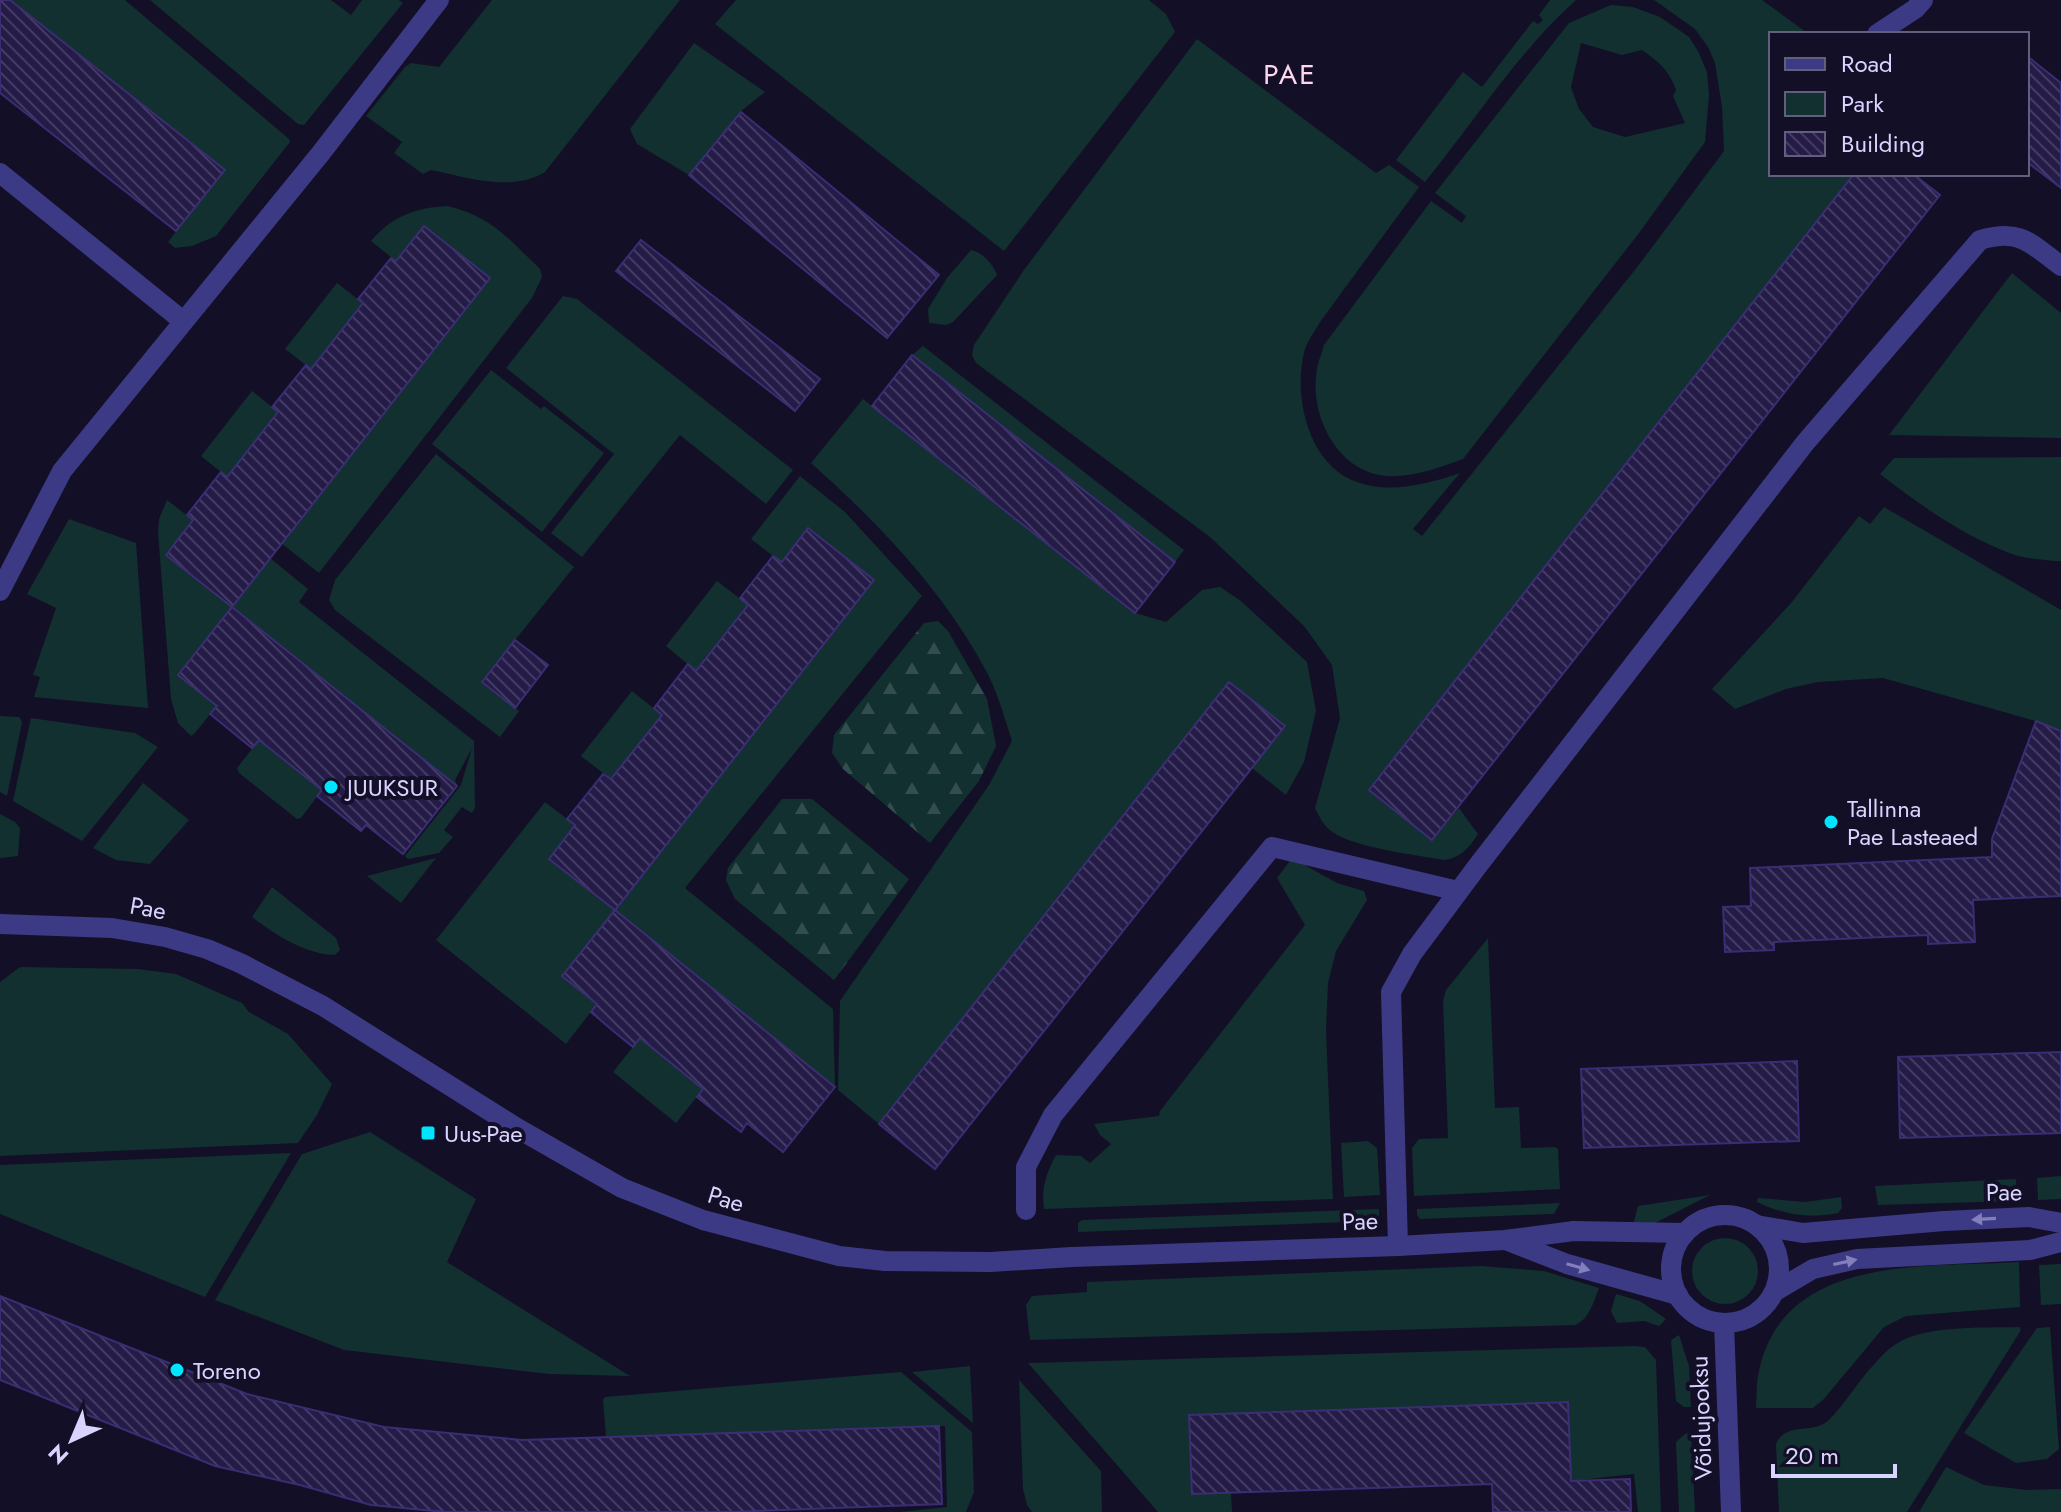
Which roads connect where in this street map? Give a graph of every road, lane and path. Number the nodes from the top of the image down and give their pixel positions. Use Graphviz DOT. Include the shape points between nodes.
graph roads {
  1 [pos="439,0"];
  2 [pos="1923,0"];
  3 [pos="1880,32"];
  4 [pos="0,173"];
  5 [pos="2061,266"];
  6 [pos="183,321"];
  7 [pos="0,591"];
  8 [pos="1458,891"];
  9 [pos="0,924"];
  10 [pos="1026,1210"];
  11 [pos="2061,1223"];
  12 [pos="1756,1225"];
  13 [pos="1685,1233"];
  14 [pos="1505,1240"];
  15 [pos="2061,1242"];
  16 [pos="1398,1246"];
  17 [pos="1774,1292"];
  18 [pos="1678,1295"];
  19 [pos="1724,1323"];
  20 [pos="1731,1512"];
  1 -- 6 [label="street"];
  2 -- 3 [label="street"];
  4 -- 6 [label="street"];
  5 -- 8 [label="street" via="2024,239 2002,233 1980,240 1805,443"];
  6 -- 7 [label="street" via="62,471"];
  8 -- 10 [label="street" via="1272,847 1053,1115 1026,1167"];
  8 -- 16 [label="street" via="1391,992"];
  9 -- 16 [label="street, Pae" via="112,928 218,954 323,1006 622,1188 703,1220 839,1256 990,1262"];
  11 -- 12 [label="street, Pae, one-way" via="2029,1217 1803,1233"];
  12 -- 13 [label="street" via="1719,1215"];
  12 -- 17 [label="street" via="1777,1255"];
  13 -- 14 [label="street, Pae" via="1574,1231"];
  13 -- 18 [label="street" via="1671,1263"];
  14 -- 16 [label="street, Pae"];
  14 -- 18 [label="street, Pae, one-way" via="1567,1264"];
  17 -- 15 [label="street, one-way" via="1813,1269 1857,1259 2030,1250"];
  17 -- 19 [label="street" via="1753,1314"];
  18 -- 19 [label="street" via="1697,1315"];
  19 -- 20 [label="street, Võidujooksu"];
}
